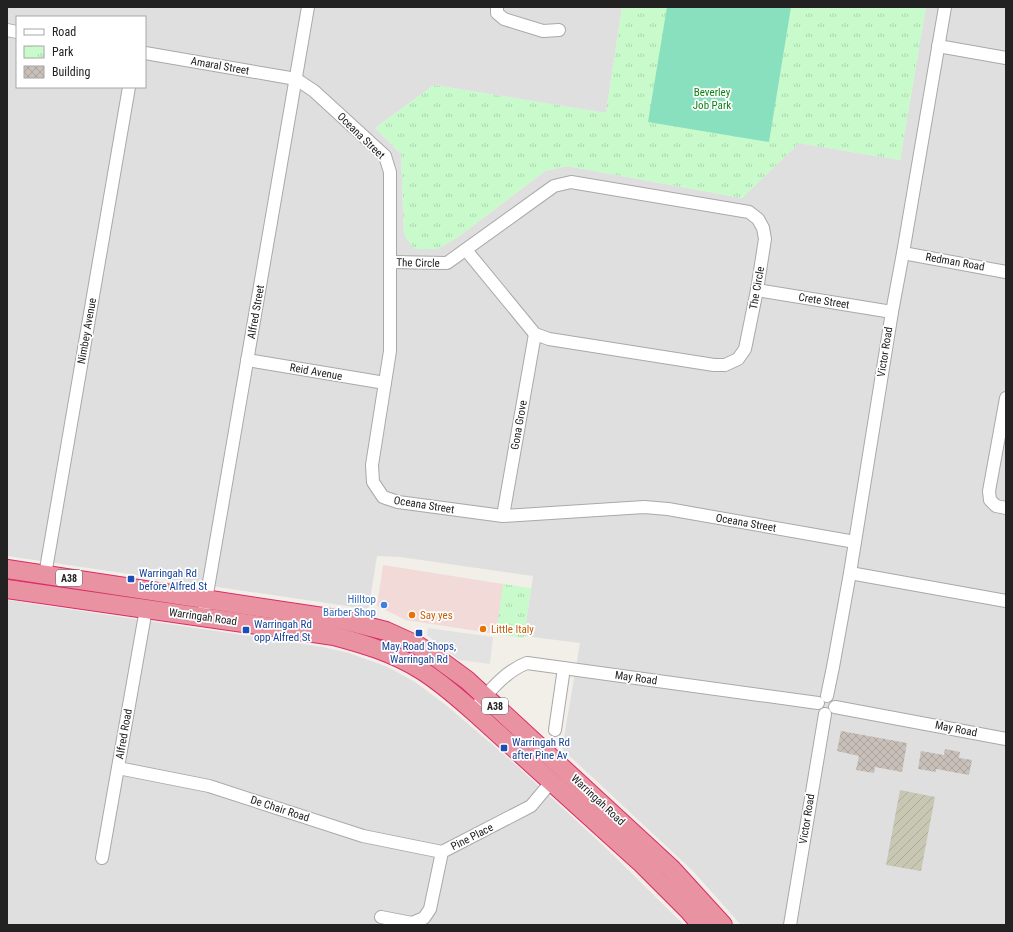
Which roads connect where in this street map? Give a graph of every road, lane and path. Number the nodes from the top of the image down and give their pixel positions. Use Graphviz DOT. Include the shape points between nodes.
graph roads {
  1 [pos="308,7"];
  2 [pos="497,7"];
  3 [pos="945,7"];
  4 [pos="559,30"];
  5 [pos="938,46"];
  6 [pos="146,53"];
  7 [pos="1006,58"];
  8 [pos="296,79"];
  9 [pos="129,88"];
  10 [pos="466,250"];
  11 [pos="903,253"];
  12 [pos="390,262"];
  13 [pos="1006,272"];
  14 [pos="757,290"];
  15 [pos="892,312"];
  16 [pos="535,334"];
  17 [pos="247,360"];
  18 [pos="385,383"];
  19 [pos="1006,398"];
  20 [pos="1006,508"];
  21 [pos="503,516"];
  22 [pos="855,542"];
  23 [pos="7,569"];
  24 [pos="850,573"];
  25 [pos="45,575"];
  26 [pos="7,588"];
  27 [pos="206,599"];
  28 [pos="1006,601"];
  29 [pos="146,609"];
  30 [pos="203,617"];
  31 [pos="564,668"];
  32 [pos="485,696"];
  33 [pos="822,700"];
  34 [pos="472,710"];
  35 [pos="830,710"];
  36 [pos="555,730"];
  37 [pos="1006,738"];
  38 [pos="118,768"];
  39 [pos="558,775"];
  40 [pos="442,852"];
  41 [pos="102,858"];
  42 [pos="381,917"];
  43 [pos="701,925"];
  44 [pos="723,925"];
  45 [pos="790,925"];
  1 -- 8 [label="street, Alfred Street"];
  2 -- 4 [label="street" via="497,13 504,19 543,31"];
  3 -- 5 [label="street, Victor Road"];
  5 -- 7 [label="street"];
  5 -- 11 [label="street, Victor Road"];
  6 -- 8 [label="street, Amaral Street"];
  8 -- 12 [label="street, Oceana Street" via="314,91 385,156 390,172"];
  8 -- 17 [label="street, Alfred Street"];
  9 -- 25 [label="street, Nimbey Avenue"];
  10 -- 12 [label="street, The Circle" via="446,263"];
  10 -- 14 [label="street, The Circle" via="554,186 571,182 749,212 758,219 765,239"];
  10 -- 16 [label="street"];
  11 -- 13 [label="street, Redman Road"];
  11 -- 15 [label="street, Victor Road"];
  12 -- 18 [label="street, Oceana Street" via="390,351"];
  14 -- 15 [label="street, Crete Street"];
  14 -- 16 [label="street, The Circle" via="745,349 738,359 725,364 714,365 557,340"];
  15 -- 22 [label="street, Victor Road"];
  16 -- 21 [label="street, Gona Grove"];
  17 -- 18 [label="street, Reid Avenue"];
  17 -- 27 [label="street, Alfred Street"];
  18 -- 21 [label="street, Oceana Street" via="372,465 373,482 382,497 398,502"];
  19 -- 20 [label="street" via="989,491 990,500 996,506"];
  21 -- 22 [label="street, Oceana Street" via="644,507"];
  22 -- 24 [label="street, Victor Road"];
  23 -- 25 [label="highway, Warringah Road / A38"];
  24 -- 28 [label="street"];
  24 -- 33 [label="street, Victor Road"];
  25 -- 27 [label="highway, Warringah Road / A38"];
  26 -- 29 [label="highway, Warringah Road / A38"];
  27 -- 30 [label="street, Alfred Street"];
  27 -- 32 [label="highway, Warringah Road / A38" via="343,620 386,631 433,655"];
  29 -- 30 [label="highway, Warringah Road / A38"];
  29 -- 38 [label="street, Alfred Road"];
  30 -- 34 [label="highway, Warringah Road / A38" via="334,636 376,648 421,670"];
  31 -- 32 [label="street, May Road" via="527,663 514,669"];
  31 -- 33 [label="street, May Road"];
  31 -- 36 [label="street"];
  32 -- 34 [label="street, May Road"];
  32 -- 39 [label="highway, Warringah Road / A38"];
  33 -- 35 [label="street" via="833,699 835,703"];
  34 -- 39 [label="highway, Warringah Road / A38"];
  35 -- 37 [label="street, May Road"];
  35 -- 45 [label="street, Victor Road"];
  38 -- 40 [label="street, De Chair Road" via="210,786 363,836"];
  38 -- 41 [label="street, Alfred Road"];
  39 -- 40 [label="street, Pine Place" via="530,806"];
  39 -- 43 [label="highway, Warringah Road / A38"];
  39 -- 44 [label="highway, Warringah Road / A38" via="671,868"];
  40 -- 42 [label="street, Pine Place" via="430,909 424,918 412,923"];
}
